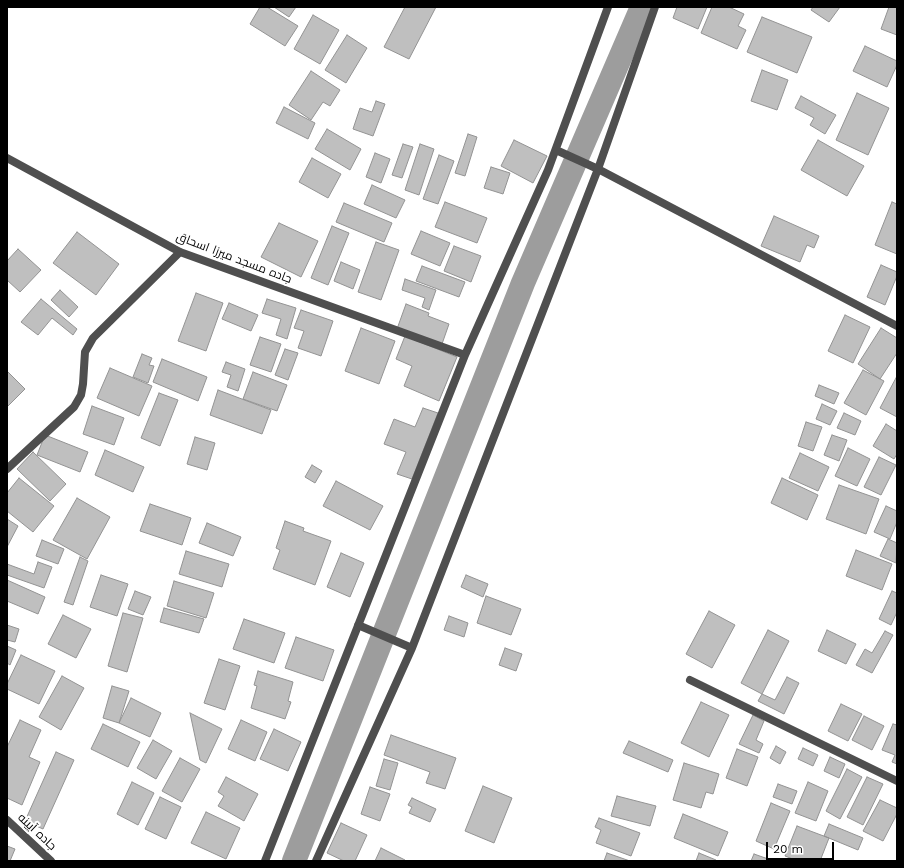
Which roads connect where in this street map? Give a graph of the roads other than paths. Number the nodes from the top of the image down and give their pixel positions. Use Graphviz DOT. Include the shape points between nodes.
graph roads {
  1 [pos="608,7"];
  2 [pos="655,7"];
  3 [pos="559,152"];
  4 [pos="7,158"];
  5 [pos="595,168"];
  6 [pos="180,252"];
  7 [pos="897,326"];
  8 [pos="465,355"];
  9 [pos="7,469"];
  10 [pos="358,625"];
  11 [pos="412,648"];
  12 [pos="690,680"];
  13 [pos="897,780"];
  14 [pos="7,820"];
  15 [pos="52,861"];
  16 [pos="265,861"];
  17 [pos="316,861"];
  1 -- 3 [label="street"];
  2 -- 5 [label="street"];
  3 -- 5 [label="street"];
  3 -- 8 [label="street" via="548,170"];
  4 -- 6 [label="street, جاده مسجد ميرزا اسحاق"];
  5 -- 7 [label="street"];
  5 -- 11 [label="street"];
  6 -- 8 [label="street, جاده مسجد ميرزا اسحاق"];
  6 -- 9 [label="street" via="93,338 85,352 81,395 74,407"];
  8 -- 10 [label="street"];
  10 -- 11 [label="street"];
  10 -- 16 [label="street"];
  11 -- 17 [label="street"];
  12 -- 13 [label="street"];
  14 -- 15 [label="street, جاده آیینه"];
}
